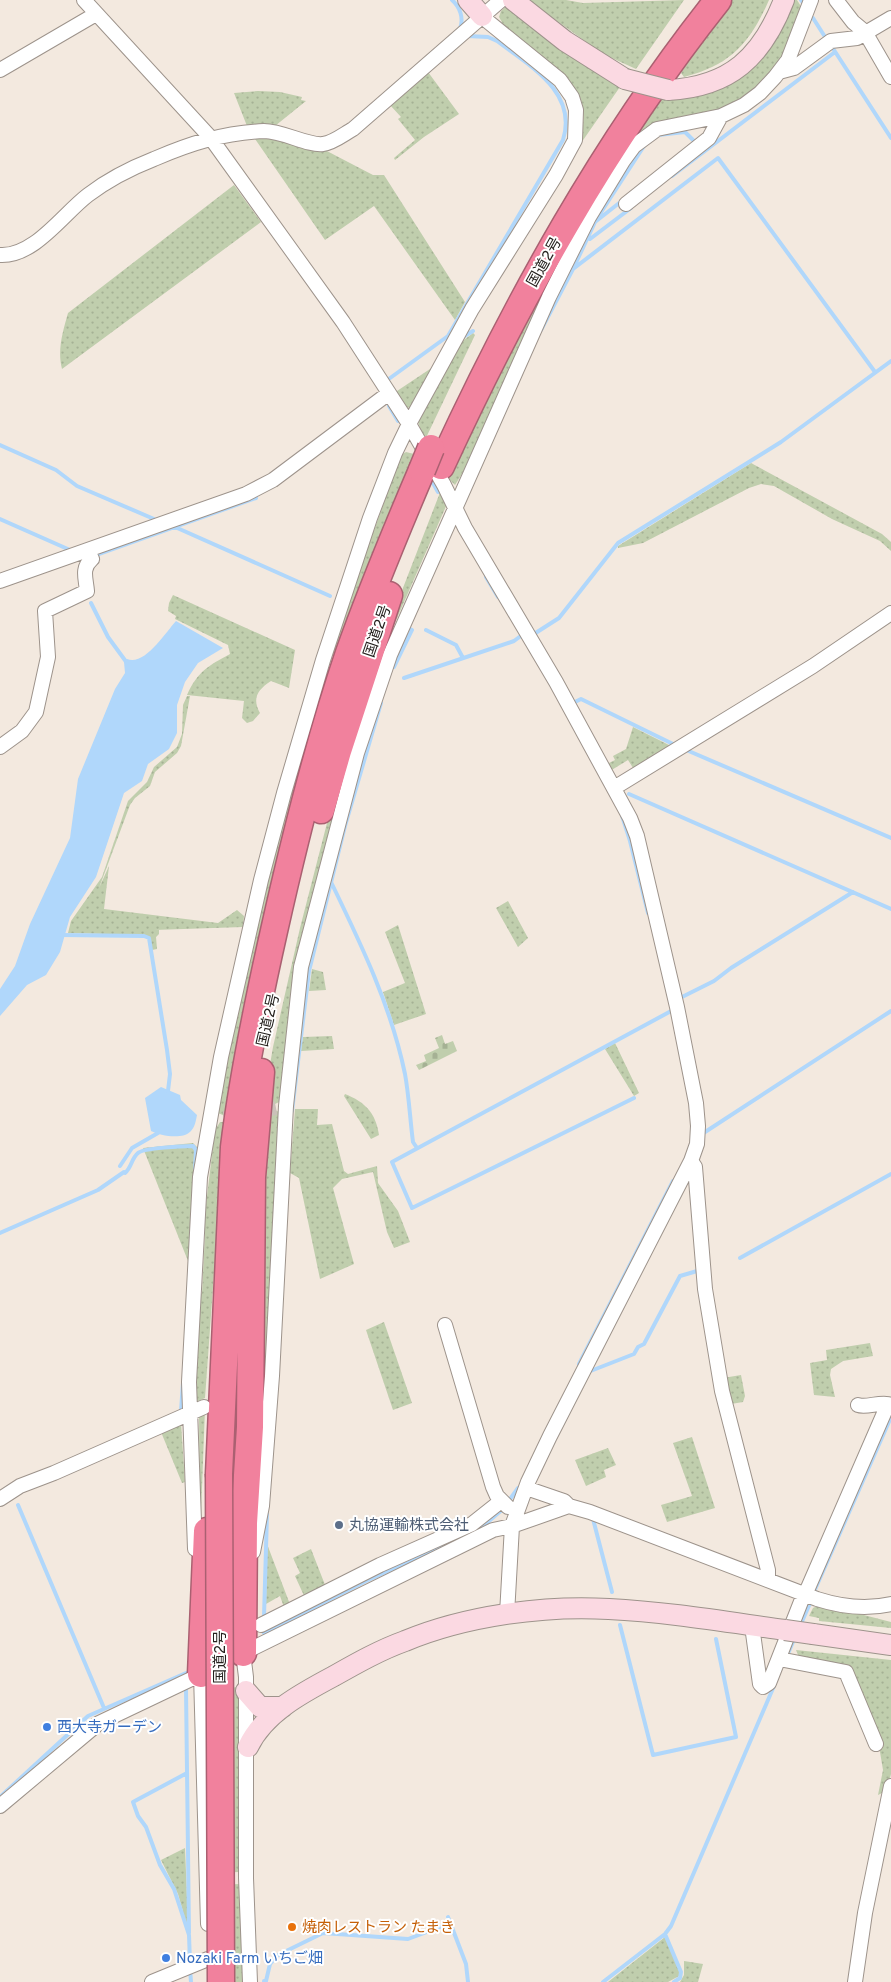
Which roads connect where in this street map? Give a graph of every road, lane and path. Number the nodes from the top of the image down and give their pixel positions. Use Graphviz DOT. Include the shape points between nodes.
graph roads {
  1 [pos="84,0"];
  2 [pos="461,0"];
  3 [pos="468,0"];
  4 [pos="698,0"];
  5 [pos="718,0"];
  6 [pos="784,0"];
  7 [pos="811,0"];
  8 [pos="836,0"];
  9 [pos="507,1"];
  10 [pos="94,16"];
  11 [pos="482,16"];
  12 [pos="891,18"];
  13 [pos="866,32"];
  14 [pos="0,70"];
  15 [pos="779,72"];
  16 [pos="891,77"];
  17 [pos="721,116"];
  18 [pos="206,139"];
  19 [pos="626,204"];
  20 [pos="0,255"];
  21 [pos="385,386"];
  22 [pos="409,424"];
  23 [pos="431,468"];
  24 [pos="455,507"];
  25 [pos="90,554"];
  26 [pos="0,581"];
  27 [pos="891,613"];
  28 [pos="323,660"];
  29 [pos="337,666"];
  30 [pos="0,747"];
  31 [pos="614,788"];
  32 [pos="265,1032"];
  33 [pos="234,1147"];
  34 [pos="691,1161"];
  35 [pos="445,1325"];
  36 [pos="225,1332"];
  37 [pos="858,1405"];
  38 [pos="204,1407"];
  39 [pos="189,1414"];
  40 [pos="526,1488"];
  41 [pos="0,1499"];
  42 [pos="507,1506"];
  43 [pos="567,1507"];
  44 [pos="512,1526"];
  45 [pos="768,1580"];
  46 [pos="807,1598"];
  47 [pos="891,1604"];
  48 [pos="203,1608"];
  49 [pos="507,1614"];
  50 [pos="252,1616"];
  51 [pos="752,1626"];
  52 [pos="891,1644"];
  53 [pos="243,1653"];
  54 [pos="783,1659"];
  55 [pos="201,1674"];
  56 [pos="246,1691"];
  57 [pos="283,1706"];
  58 [pos="876,1744"];
  59 [pos="248,1747"];
  60 [pos="891,1786"];
  61 [pos="0,1806"];
  62 [pos="207,1877"];
  63 [pos="246,1878"];
  64 [pos="208,1959"];
  65 [pos="152,1982"];
  66 [pos="209,1982"];
  67 [pos="221,1982"];
  68 [pos="250,1982"];
  69 [pos="855,1982"];
  1 -- 10 [label="street"];
  2 -- 11 [label="street"];
  3 -- 11 [label="street"];
  4 -- 23 [label="highway, 国道2号" via="632,90 545,228 502,304"];
  5 -- 23 [label="highway, 国道2号" via="646,98 558,236"];
  6 -- 9 [label="street, bridge" via="764,43 742,67 710,84 668,90 625,79"];
  7 -- 15 [label="street" via="788,60"];
  8 -- 13 [label="street" via="853,22"];
  9 -- 11 [label="street"];
  10 -- 14 [label="street"];
  10 -- 18 [label="street"];
  11 -- 18 [label="street" via="353,129 326,143 264,131"];
  11 -- 22 [label="street" via="560,80 572,97 576,110 575,140 472,309"];
  12 -- 13 [label="street"];
  13 -- 15 [label="street" via="854,40 829,43 794,68"];
  13 -- 16 [label="street"];
  15 -- 17 [label="street" via="752,99"];
  17 -- 19 [label="street" via="709,138"];
  17 -- 24 [label="street" via="657,129 634,146 623,161 589,217 549,297"];
  18 -- 20 [label="street" via="124,171 89,194 27,249"];
  18 -- 21 [label="street" via="343,322"];
  21 -- 22 [label="street"];
  21 -- 25 [label="street" via="273,480 246,494"];
  22 -- 24 [label="street"];
  22 -- 28 [label="street" via="370,518"];
  23 -- 32 [label="highway, 国道2号" via="338,751"];
  23 -- 33 [label="highway, 国道2号" via="384,561 319,749 268,957 241,1093"];
  24 -- 31 [label="street"];
  24 -- 50 [label="street" via="374,683 301,967 281,1107 265,1379 262,1506"];
  25 -- 26 [label="street"];
  25 -- 30 [label="street" via="84,576 87,591 45,611 48,657 36,712 22,730"];
  27 -- 31 [label="street" via="820,661"];
  28 -- 29 [label="street"];
  28 -- 39 [label="street" via="261,880 221,1057 218,1119 200,1177"];
  31 -- 34 [label="street" via="637,836 677,1007 698,1126 697,1144"];
  32 -- 36 [label="highway, 国道2号" via="252,1092 240,1177 233,1288"];
  32 -- 50 [label="highway" via="252,1177 250,1427 244,1523"];
  33 -- 36 [label="highway, 国道2号"];
  33 -- 48 [label="highway" via="223,1211 213,1330"];
  34 -- 40 [label="street"];
  34 -- 45 [label="street" via="695,1167 705,1289 722,1391"];
  35 -- 42 [label="street" via="493,1487"];
  36 -- 67 [label="highway, 国道2号, bridge" via="220,1474"];
  37 -- 46 [label="street" via="888,1404 808,1588"];
  38 -- 39 [label="street"];
  39 -- 41 [label="street" via="20,1486"];
  39 -- 48 [label="street" via="194,1536"];
  40 -- 42 [label="street"];
  40 -- 43 [label="street" via="564,1501"];
  42 -- 44 [label="street"];
  42 -- 50 [label="street" via="380,1565"];
  43 -- 44 [label="street"];
  43 -- 45 [label="street" via="590,1512"];
  44 -- 49 [label="street"];
  44 -- 53 [label="street" via="486,1533"];
  45 -- 46 [label="street"];
  46 -- 47 [label="street" via="859,1608"];
  46 -- 54 [label="street"];
  48 -- 55 [label="highway"];
  49 -- 51 [label="street" via="608,1609"];
  49 -- 57 [label="street" via="468,1621 406,1640 353,1665"];
  50 -- 53 [label="highway"];
  51 -- 52 [label="street, bridge"];
  51 -- 54 [label="street" via="763,1687 770,1683"];
  53 -- 55 [label="street"];
  53 -- 56 [label="street"];
  54 -- 58 [label="street" via="846,1672"];
  55 -- 61 [label="street" via="99,1723"];
  55 -- 62 [label="street"];
  56 -- 57 [label="street" via="260,1707"];
  56 -- 59 [label="street"];
  57 -- 59 [label="street" via="258,1730"];
  59 -- 63 [label="street"];
  60 -- 69 [label="street" via="865,1912"];
  62 -- 63 [label="street"];
  62 -- 64 [label="street"];
  63 -- 68 [label="street"];
  64 -- 65 [label="street"];
  64 -- 66 [label="street"];
}
